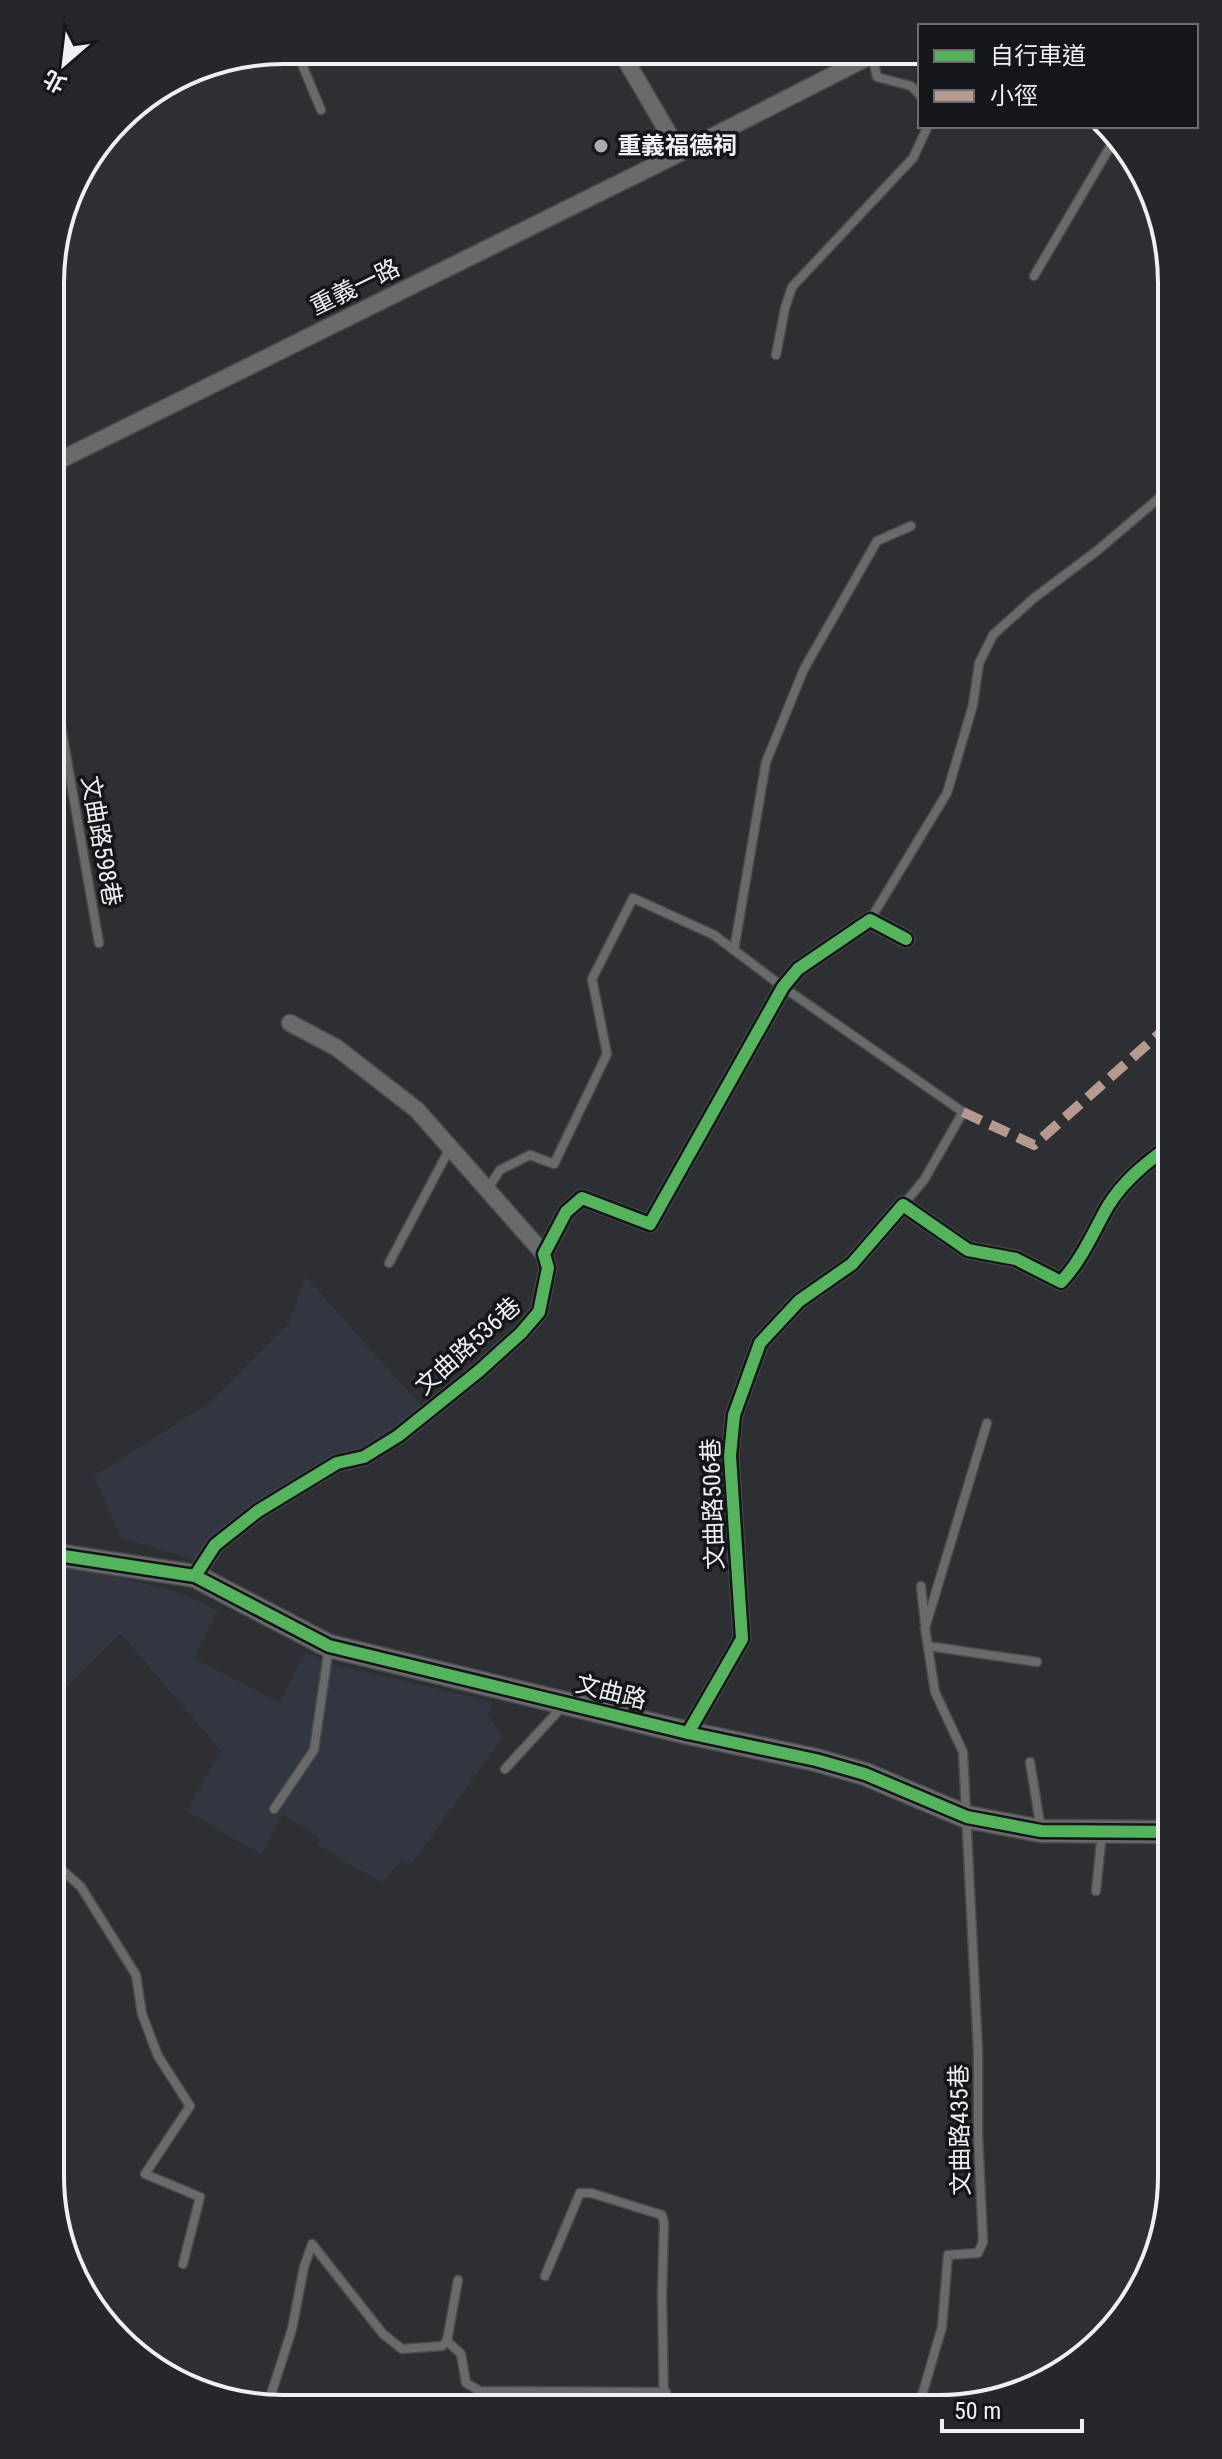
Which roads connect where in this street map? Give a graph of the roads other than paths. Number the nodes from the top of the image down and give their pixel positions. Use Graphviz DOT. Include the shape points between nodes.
graph roads {
  1 [pos="302,64"];
  2 [pos="628,64"];
  3 [pos="854,64"];
  4 [pos="875,64"];
  5 [pos="918,93"];
  6 [pos="321,110"];
  7 [pos="927,128"];
  8 [pos="1110,147"];
  9 [pos="680,153"];
  10 [pos="1034,276"];
  11 [pos="776,355"];
  12 [pos="64,458"];
  13 [pos="1158,499"];
  14 [pos="911,526"];
  15 [pos="64,743"];
  16 [pos="870,920"];
  17 [pos="906,939"];
  18 [pos="99,943"];
  19 [pos="734,950"];
  20 [pos="783,987"];
  21 [pos="290,1023"];
  22 [pos="450,1148"];
  23 [pos="1158,1154"];
  24 [pos="487,1190"];
  25 [pos="903,1205"];
  26 [pos="544,1254"];
  27 [pos="389,1263"];
  28 [pos="987,1423"];
  29 [pos="64,1556"];
  30 [pos="195,1576"];
  31 [pos="921,1586"];
  32 [pos="925,1628"];
  33 [pos="329,1646"];
  34 [pos="928,1646"];
  35 [pos="1037,1662"];
  36 [pos="565,1703"];
  37 [pos="688,1733"];
  38 [pos="1030,1762"];
  39 [pos="505,1769"];
  40 [pos="274,1809"];
  41 [pos="967,1817"];
  42 [pos="1041,1831"];
  43 [pos="1158,1832"];
  44 [pos="1102,1833"];
  45 [pos="64,1872"];
  46 [pos="1096,1891"];
  47 [pos="183,2264"];
  48 [pos="545,2276"];
  49 [pos="458,2280"];
  50 [pos="447,2341"];
  51 [pos="666,2392"];
  52 [pos="271,2394"];
  53 [pos="666,2395"];
  54 [pos="922,2395"];
  1 -- 6 [label="lane"];
  2 -- 9 [label="street"];
  3 -- 9 [label="street, 重義一路"];
  4 -- 5 [label="lane" via="877,77"];
  7 -- 11 [label="lane" via="913,158 792,287"];
  8 -- 10 [label="lane"];
  9 -- 12 [label="street, 重義一路"];
  13 -- 16 [label="lane" via="993,635 979,663 973,705 947,793"];
  14 -- 19 [label="lane" via="877,541 798,682 766,762"];
  15 -- 18 [label="lane, 文曲路598巷"];
  16 -- 17 [label="street"];
  16 -- 20 [label="street, 文曲路536巷" via="798,969"];
  19 -- 20 [label="lane"];
  19 -- 24 [label="lane" via="714,935 633,898 592,979 607,1054 554,1164 530,1155 500,1170"];
  20 -- 25 [label="lane, 文曲路506巷" via="963,1112 924,1180"];
  20 -- 26 [label="street, 文曲路536巷" via="650,1224 582,1198 566,1212"];
  21 -- 22 [label="street" via="337,1048 417,1110"];
  22 -- 24 [label="street"];
  22 -- 27 [label="lane"];
  23 -- 25 [label="street" via="1110,1203 1061,1282 1016,1259 968,1250"];
  24 -- 26 [label="street"];
  25 -- 37 [label="street, 文曲路506巷" via="852,1264 799,1301 760,1343 734,1415 730,1456 742,1639"];
  26 -- 30 [label="street, 文曲路536巷" via="548,1268 539,1312 521,1333 398,1436 364,1457 337,1463 258,1511 215,1545"];
  28 -- 32 [label="lane"];
  29 -- 30 [label="street, 文曲路"];
  30 -- 33 [label="street, 文曲路"];
  31 -- 32 [label="lane"];
  32 -- 34 [label="lane"];
  33 -- 36 [label="street, 文曲路"];
  33 -- 40 [label="lane" via="314,1750"];
  34 -- 35 [label="lane"];
  34 -- 41 [label="lane" via="935,1692 963,1752"];
  36 -- 37 [label="street, 文曲路"];
  36 -- 39 [label="lane"];
  37 -- 41 [label="street, 文曲路" via="865,1774"];
  38 -- 42 [label="lane"];
  41 -- 42 [label="street, 文曲路"];
  41 -- 54 [label="lane, 文曲路435巷" via="983,2242 978,2253 948,2255 942,2327"];
  42 -- 44 [label="street, 文曲路"];
  43 -- 44 [label="street, 文曲路"];
  44 -- 46 [label="lane"];
  45 -- 47 [label="lane" via="81,1887 136,1975 142,2014 158,2056 190,2106 145,2174 200,2197"];
  48 -- 51 [label="lane" via="580,2193 662,2215"];
  49 -- 50 [label="lane"];
  50 -- 51 [label="lane" via="461,2354 466,2383 480,2391"];
  50 -- 52 [label="lane" via="442,2346 402,2349 383,2334 312,2244"];
  51 -- 53 [label="lane"];
}
